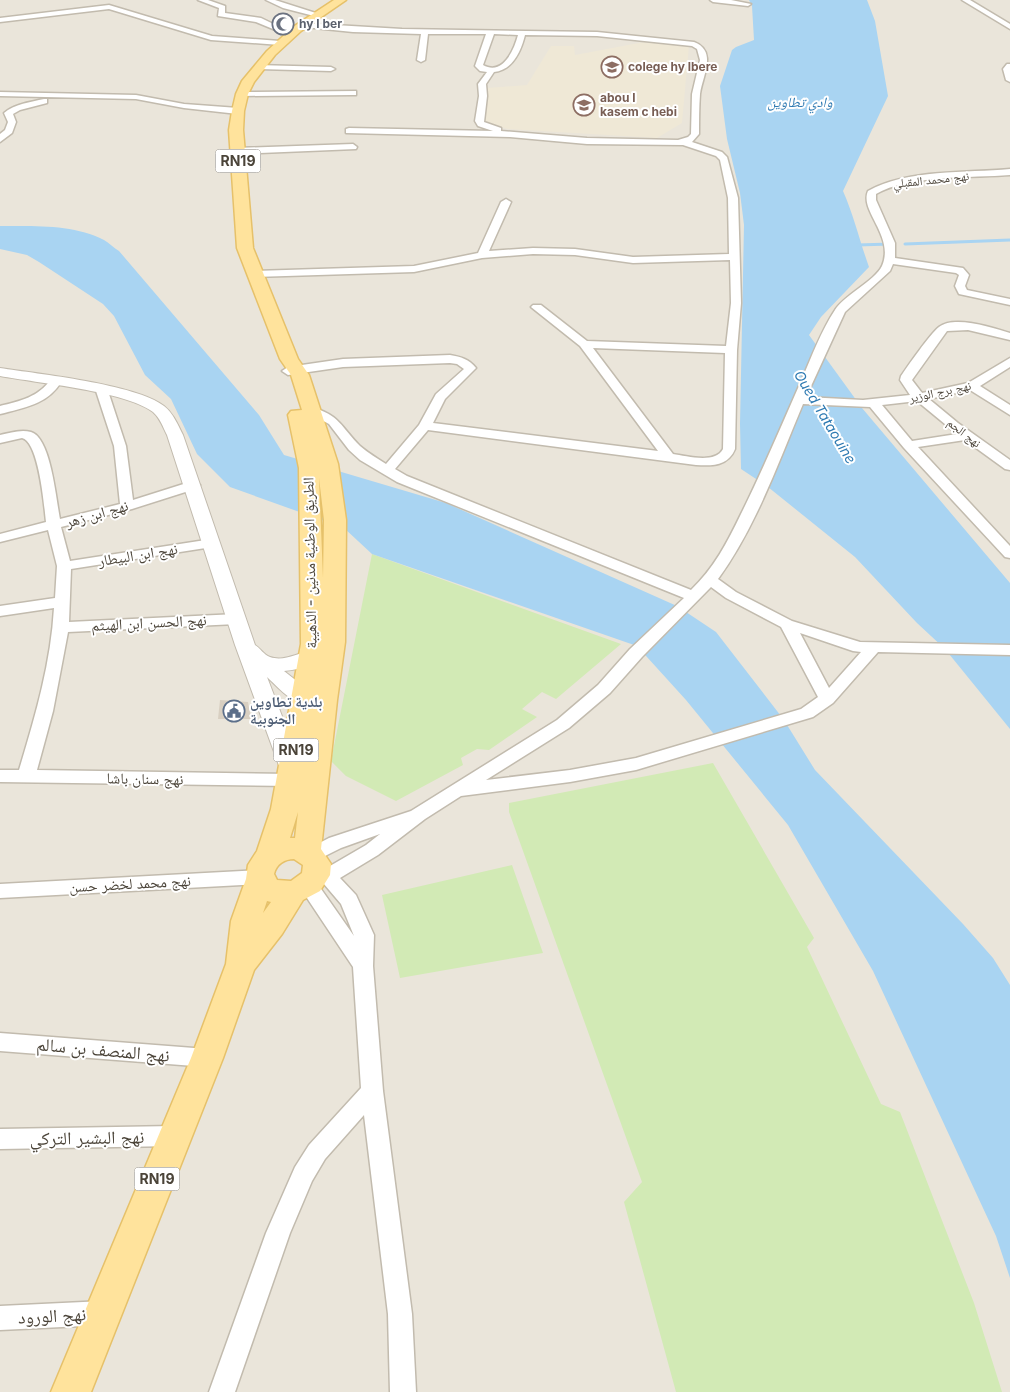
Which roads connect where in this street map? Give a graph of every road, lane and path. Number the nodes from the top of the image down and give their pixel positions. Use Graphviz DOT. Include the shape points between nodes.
graph roads {
  1 [pos="202,0"];
  2 [pos="268,0"];
  3 [pos="341,0"];
  4 [pos="712,0"];
  5 [pos="965,0"];
  6 [pos="128,2"];
  7 [pos="748,4"];
  8 [pos="109,7"];
  9 [pos="318,15"];
  10 [pos="1,21"];
  11 [pos="304,25"];
  12 [pos="1010,27"];
  13 [pos="425,31"];
  14 [pos="491,32"];
  15 [pos="522,32"];
  16 [pos="285,39"];
  17 [pos="421,60"];
  18 [pos="259,66"];
  19 [pos="1010,66"];
  20 [pos="331,69"];
  21 [pos="492,70"];
  22 [pos="1010,80"];
  23 [pos="353,93"];
  24 [pos="0,94"];
  25 [pos="242,94"];
  26 [pos="60,96"];
  27 [pos="238,111"];
  28 [pos="349,131"];
  29 [pos="510,134"];
  30 [pos="0,139"];
  31 [pos="684,142"];
  32 [pos="353,147"];
  33 [pos="237,151"];
  34 [pos="1010,172"];
  35 [pos="506,202"];
  36 [pos="482,255"];
  37 [pos="736,257"];
  38 [pos="889,260"];
  39 [pos="254,274"];
  40 [pos="1010,302"];
  41 [pos="537,307"];
  42 [pos="1010,337"];
  43 [pos="584,344"];
  44 [pos="731,350"];
  45 [pos="1010,362"];
  46 [pos="291,366"];
  47 [pos="0,372"];
  48 [pos="55,382"];
  49 [pos="972,386"];
  50 [pos="102,391"];
  51 [pos="920,398"];
  52 [pos="800,400"];
  53 [pos="868,403"];
  54 [pos="0,410"];
  55 [pos="1010,411"];
  56 [pos="310,420"];
  57 [pos="426,426"];
  58 [pos="967,436"];
  59 [pos="0,439"];
  60 [pos="909,445"];
  61 [pos="668,456"];
  62 [pos="1010,466"];
  63 [pos="387,471"];
  64 [pos="193,485"];
  65 [pos="127,506"];
  66 [pos="54,526"];
  67 [pos="0,538"];
  68 [pos="212,543"];
  69 [pos="1010,554"];
  70 [pos="64,566"];
  71 [pos="710,580"];
  72 [pos="693,596"];
  73 [pos="62,602"];
  74 [pos="0,611"];
  75 [pos="237,619"];
  76 [pos="787,624"];
  77 [pos="61,627"];
  78 [pos="246,645"];
  79 [pos="319,648"];
  80 [pos="872,649"];
  81 [pos="1010,650"];
  82 [pos="264,662"];
  83 [pos="314,699"];
  84 [pos="827,699"];
  85 [pos="0,776"];
  86 [pos="26,777"];
  87 [pos="292,777"];
  88 [pos="456,791"];
  89 [pos="419,814"];
  90 [pos="263,870"];
  91 [pos="311,873"];
  92 [pos="0,891"];
  93 [pos="241,964"];
  94 [pos="0,1042"];
  95 [pos="207,1058"];
  96 [pos="372,1090"];
  97 [pos="174,1136"];
  98 [pos="0,1139"];
  99 [pos="104,1313"];
  100 [pos="0,1318"];
  101 [pos="71,1392"];
  102 [pos="222,1392"];
  103 [pos="403,1392"];
  1 -- 16 [label="street" via="223,6 221,14 258,20"];
  2 -- 9 [label="street"];
  3 -- 9 [label="main road, الطريق الوطنية مدنين - الذهيبة / RN19"];
  4 -- 7 [label="street"];
  5 -- 12 [label="street"];
  6 -- 8 [label="street"];
  8 -- 10 [label="street"];
  8 -- 16 [label="street" via="211,38"];
  9 -- 11 [label="main road, الطريق الوطنية مدنين - الذهيبة / RN19"];
  11 -- 13 [label="street"];
  11 -- 16 [label="main road, الطريق الوطنية مدنين - الذهيبة / RN19"];
  13 -- 14 [label="street"];
  13 -- 17 [label="street"];
  14 -- 15 [label="street"];
  14 -- 21 [label="street" via="479,67"];
  15 -- 21 [label="street" via="520,44 504,67"];
  15 -- 31 [label="street" via="586,34 698,46 704,66 696,94 695,134"];
  16 -- 18 [label="main road, الطريق الوطنية مدنين - الذهيبة / RN19"];
  18 -- 20 [label="street"];
  18 -- 25 [label="main road, الطريق الوطنية مدنين - الذهيبة / RN19"];
  19 -- 22 [label="street" via="1007,69"];
  21 -- 29 [label="street" via="482,84 480,123"];
  23 -- 25 [label="street"];
  24 -- 26 [label="street"];
  25 -- 27 [label="main road, الطريق الوطنية مدنين - الذهيبة / RN19"];
  26 -- 27 [label="street" via="136,97"];
  26 -- 30 [label="street" via="8,113 12,122 9,131"];
  27 -- 33 [label="main road, الطريق الوطنية مدنين - الذهيبة / RN19"];
  28 -- 29 [label="street"];
  29 -- 31 [label="street" via="587,141"];
  31 -- 37 [label="street" via="714,152 724,159 733,198"];
  32 -- 33 [label="street"];
  33 -- 39 [label="main road, الطريق الوطنية مدنين - الذهيبة / RN19" via="245,248"];
  34 -- 38 [label="street, نهج محمد المقبلي" via="912,180 875,189 871,200 890,243"];
  35 -- 36 [label="street"];
  36 -- 37 [label="street" via="552,251 633,260"];
  36 -- 39 [label="street" via="414,269"];
  37 -- 44 [label="street"];
  38 -- 40 [label="street" via="959,270 964,275 960,286 963,292"];
  38 -- 52 [label="street" via="886,269 840,310"];
  39 -- 46 [label="main road, الطريق الوطنية مدنين - الذهيبة / RN19"];
  41 -- 43 [label="street"];
  42 -- 51 [label="street" via="956,325 943,329 907,376 907,385"];
  43 -- 44 [label="street"];
  43 -- 61 [label="street"];
  44 -- 61 [label="street" via="727,456 721,460 701,461"];
  45 -- 49 [label="street, نهج برج الوزير"];
  46 -- 56 [label="main road, الطريق الوطنية مدنين - الذهيبة / RN19" via="288,377"];
  46 -- 57 [label="street" via="442,359 467,364 470,368 440,397"];
  47 -- 48 [label="street"];
  48 -- 50 [label="street"];
  48 -- 54 [label="street" via="46,394"];
  49 -- 51 [label="street, نهج برج الوزير"];
  49 -- 55 [label="street"];
  50 -- 64 [label="street" via="144,402 165,416"];
  50 -- 65 [label="street" via="120,446"];
  51 -- 53 [label="street, نهج برج الوزير"];
  51 -- 58 [label="street, نهج الجم"];
  52 -- 53 [label="street, نهج برج الوزير"];
  52 -- 71 [label="street" via="727,557"];
  53 -- 60 [label="street"];
  56 -- 63 [label="street" via="333,421 354,447"];
  56 -- 79 [label="main road, الطريق الوطنية مدنين - الذهيبة / RN19" via="309,468"];
  57 -- 61 [label="street" via="544,444"];
  57 -- 63 [label="street"];
  58 -- 60 [label="street"];
  58 -- 62 [label="street, نهج الجم"];
  59 -- 66 [label="street" via="22,434 35,440 42,456"];
  60 -- 69 [label="street"];
  63 -- 72 [label="street"];
  64 -- 65 [label="street, نهج ابن زهر"];
  64 -- 68 [label="street"];
  65 -- 66 [label="street, نهج ابن زهر"];
  66 -- 67 [label="street, نهج ابن زهر"];
  66 -- 70 [label="street"];
  68 -- 70 [label="street, نهج ابن البيطار"];
  68 -- 75 [label="street"];
  70 -- 73 [label="street"];
  71 -- 72 [label="street"];
  71 -- 76 [label="street"];
  72 -- 88 [label="street" via="604,689 563,724"];
  73 -- 74 [label="street"];
  73 -- 77 [label="street"];
  75 -- 77 [label="street, نهج الحسن ابن الهيثم"];
  75 -- 78 [label="street"];
  76 -- 80 [label="street" via="846,644"];
  76 -- 84 [label="street"];
  77 -- 86 [label="street" via="45,711"];
  78 -- 82 [label="street"];
  78 -- 87 [label="street"];
  79 -- 82 [label="street" via="299,662 280,666"];
  79 -- 83 [label="main road, الطريق الوطنية مدنين - الذهيبة / RN19"];
  80 -- 81 [label="street"];
  80 -- 84 [label="street"];
  82 -- 83 [label="street" via="286,684"];
  83 -- 87 [label="main road, الطريق الوطنية مدنين - الذهيبة / RN19"];
  83 -- 91 [label="main road, الطريق الوطنية مدنين - الذهيبة / RN19"];
  84 -- 88 [label="street" via="807,713 662,758 537,781"];
  85 -- 86 [label="street, نهج سنان باشا"];
  86 -- 87 [label="street, نهج سنان باشا"];
  87 -- 90 [label="main road, الطريق الوطنية مدنين - الذهيبة / RN19" via="285,809"];
  88 -- 89 [label="street"];
  89 -- 91 [label="street" via="372,850"];
  89 -- 91 [label="street" via="335,843"];
  90 -- 91 [label="main road" via="264,885 276,892"];
  90 -- 91 [label="main road" via="277,851 292,848"];
  90 -- 92 [label="street, نهج محمد لخضر حسن"];
  90 -- 93 [label="main road, الطريق الوطنية مدنين - الذهيبة / RN19" via="246,921"];
  91 -- 93 [label="main road, الطريق الوطنية مدنين - الذهيبة / RN19"];
  91 -- 96 [label="street" via="324,906 363,966"];
  93 -- 95 [label="main road, الطريق الوطنية مدنين - الذهيبة / RN19"];
  94 -- 95 [label="street, نهج المنصف بن سالم"];
  95 -- 97 [label="main road, الطريق الوطنية مدنين - الذهيبة / RN19"];
  96 -- 102 [label="street" via="317,1152 303,1174 278,1233"];
  96 -- 103 [label="street" via="400,1314"];
  97 -- 98 [label="street, نهج البشير التركي"];
  97 -- 99 [label="main road, الطريق الوطنية مدنين - الذهيبة / RN19"];
  99 -- 100 [label="street, نهج الورود"];
  99 -- 101 [label="main road, الطريق الوطنية مدنين - الذهيبة / RN19"];
}
